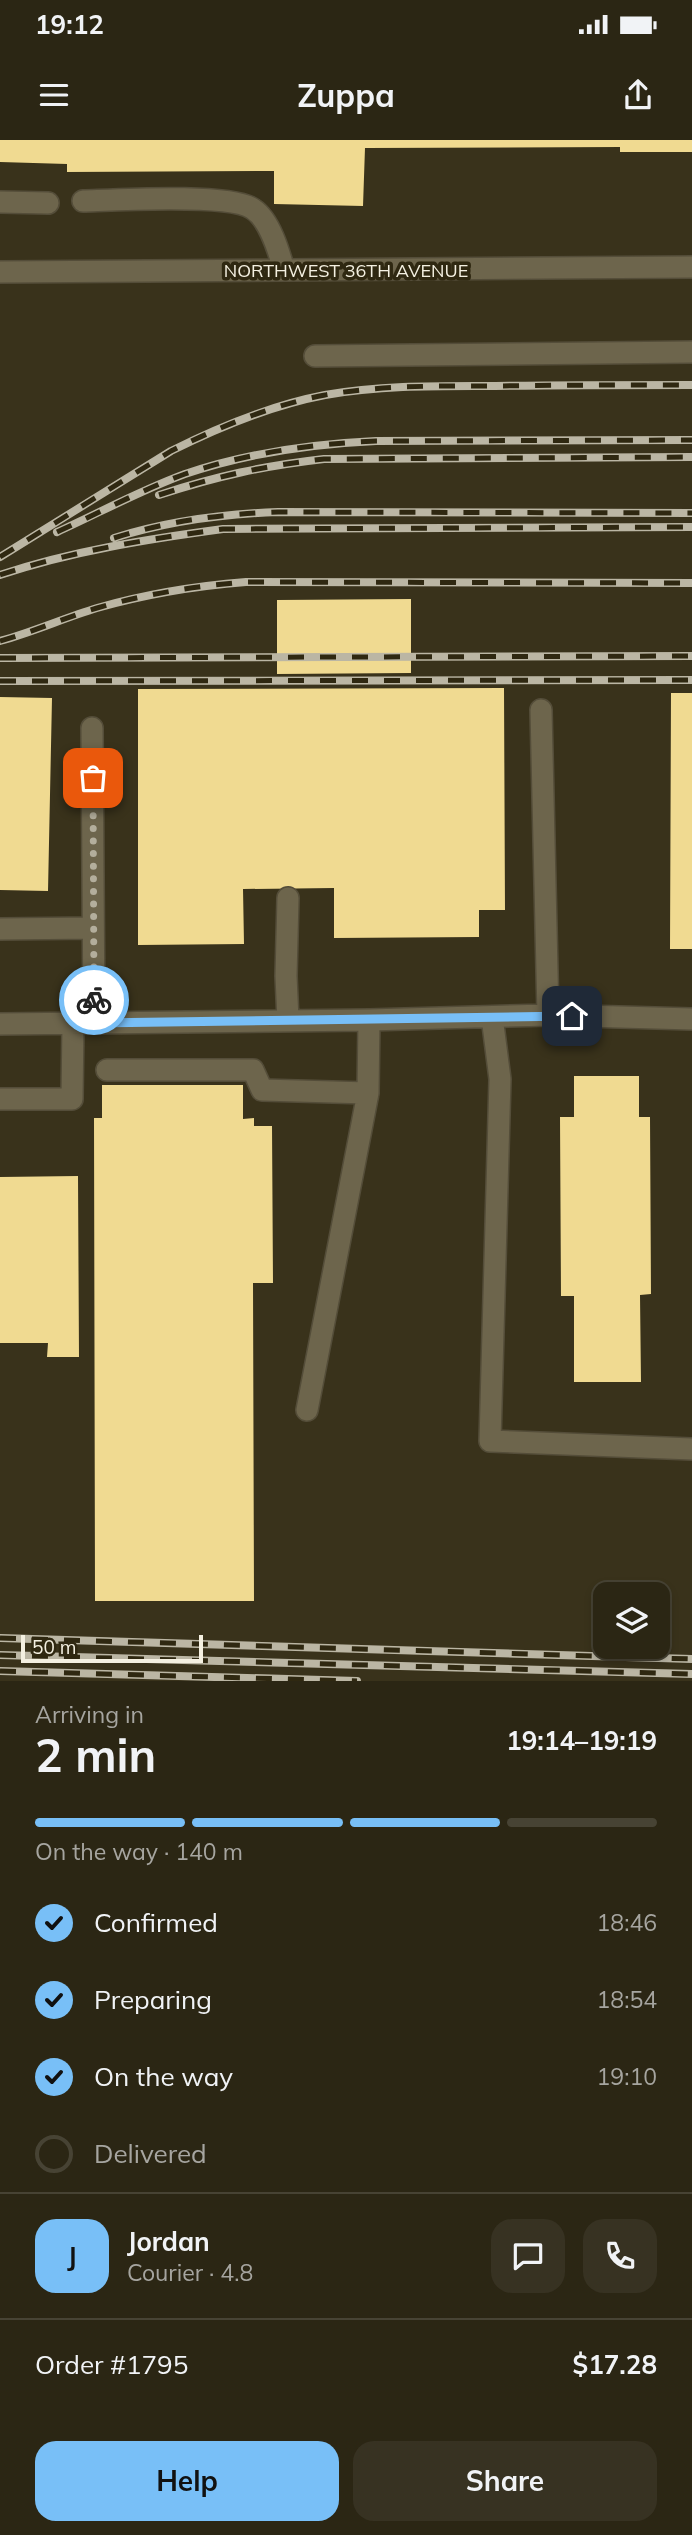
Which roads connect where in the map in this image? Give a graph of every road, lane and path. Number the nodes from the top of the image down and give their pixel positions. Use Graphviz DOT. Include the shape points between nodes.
graph roads {
  1 [pos="83,201"];
  2 [pos="0,202"];
  3 [pos="48,203"];
  4 [pos="692,267"];
  5 [pos="284,270"];
  6 [pos="0,272"];
  7 [pos="692,352"];
  8 [pos="315,356"];
  9 [pos="541,710"];
  10 [pos="92,728"];
  11 [pos="288,898"];
  12 [pos="93,928"];
  13 [pos="0,929"];
  14 [pos="548,1015"];
  15 [pos="492,1017"];
  16 [pos="692,1019"];
  17 [pos="288,1020"];
  18 [pos="369,1020"];
  19 [pos="84,1023"];
  20 [pos="0,1024"];
  21 [pos="107,1070"];
  22 [pos="369,1093"];
  23 [pos="0,1099"];
  24 [pos="306,1410"];
  25 [pos="692,1449"];
  1 -- 5 [label="street" via="221,199 253,208 274,236"];
  2 -- 3 [label="street"];
  4 -- 5 [label="street, NORTHWEST 36TH AVENUE"];
  5 -- 6 [label="street, NORTHWEST 36TH AVENUE"];
  7 -- 8 [label="street"];
  9 -- 14 [label="street"];
  10 -- 12 [label="street"];
  11 -- 17 [label="street"];
  12 -- 13 [label="street"];
  12 -- 19 [label="street"];
  14 -- 15 [label="street"];
  14 -- 16 [label="street"];
  15 -- 18 [label="street"];
  15 -- 25 [label="street" via="500,1079 490,1441"];
  17 -- 18 [label="street"];
  17 -- 19 [label="street"];
  18 -- 22 [label="street"];
  19 -- 20 [label="street"];
  19 -- 23 [label="street" via="72,1099"];
  21 -- 22 [label="street" via="253,1070 262,1090"];
  22 -- 24 [label="street"];
}
